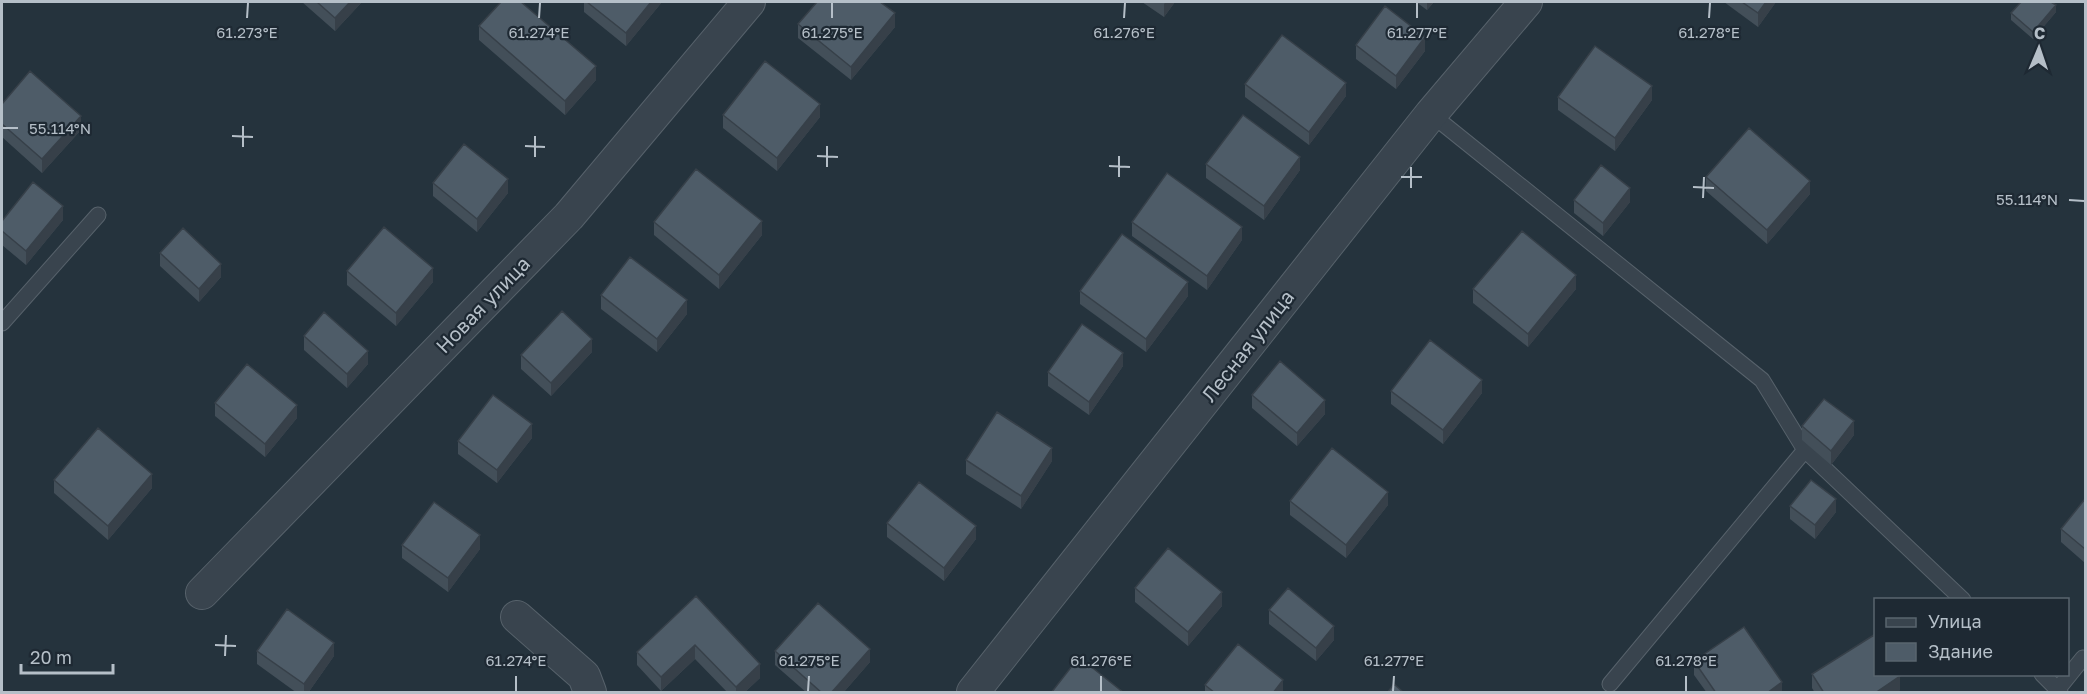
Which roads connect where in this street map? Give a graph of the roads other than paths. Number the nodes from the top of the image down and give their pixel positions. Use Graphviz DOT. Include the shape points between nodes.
graph roads {
  1 [pos="749,2"];
  2 [pos="1526,2"];
  3 [pos="1431,114"];
  4 [pos="98,215"];
  5 [pos="2,323"];
  6 [pos="1804,450"];
  7 [pos="202,593"];
  8 [pos="1961,598"];
  9 [pos="517,617"];
  10 [pos="2083,658"];
  11 [pos="2043,676"];
  12 [pos="1610,684"];
  13 [pos="2059,691"];
  14 [pos="590,693"];
  15 [pos="973,693"];
  1 -- 7 [label="street, Новая улица" via="569,216"];
  2 -- 3 [label="street, Лесная улица"];
  3 -- 6 [label="lane" via="1762,380"];
  3 -- 15 [label="street, Лесная улица"];
  4 -- 5 [label="lane"];
  6 -- 8 [label="lane"];
  6 -- 12 [label="lane"];
  9 -- 14 [label="street" via="584,676"];
  10 -- 13 [label="lane"];
  11 -- 13 [label="lane"];
}
